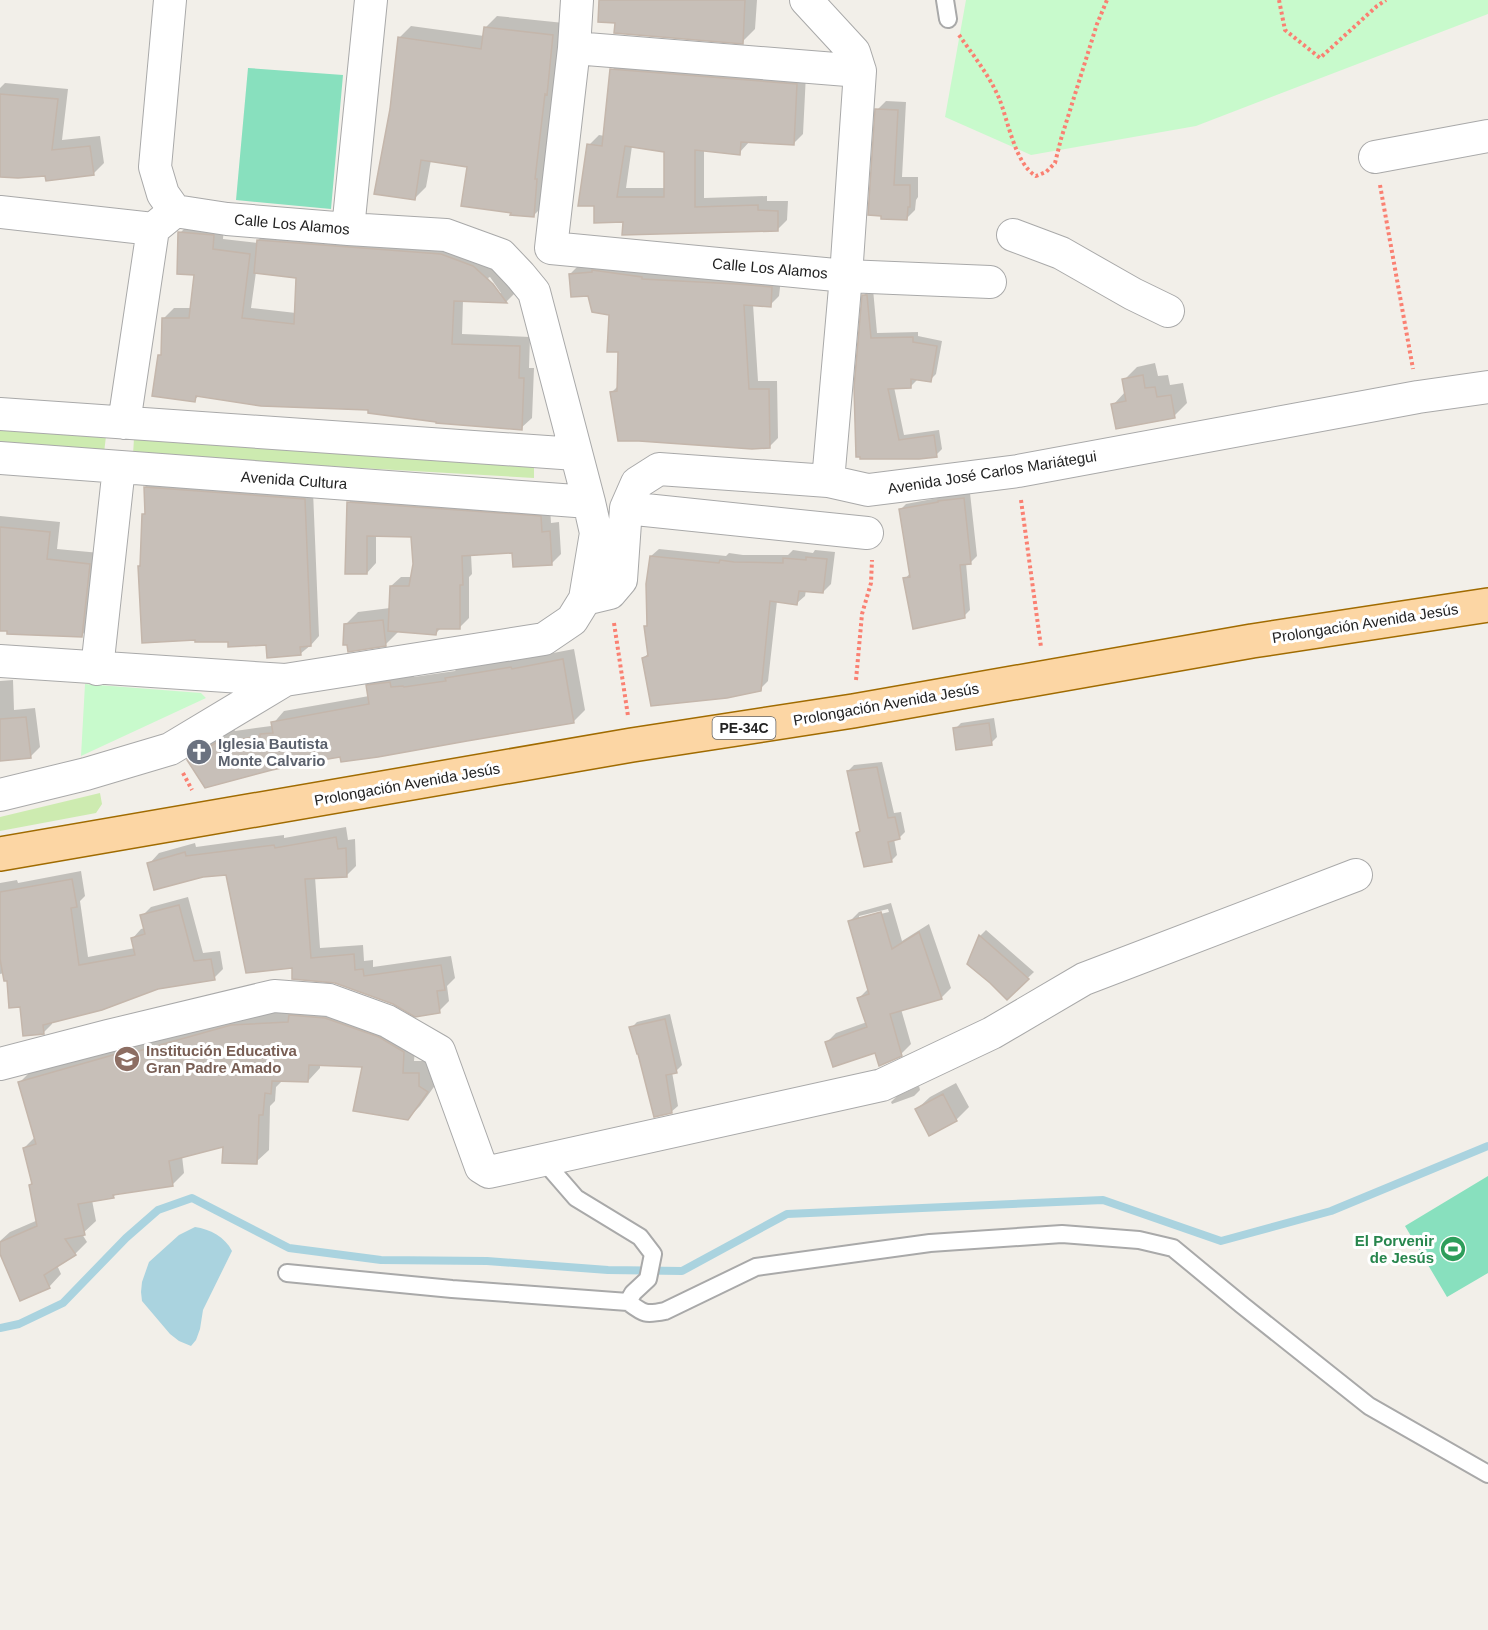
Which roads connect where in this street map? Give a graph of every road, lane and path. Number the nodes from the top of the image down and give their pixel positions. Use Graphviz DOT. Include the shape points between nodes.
graph roads {
  1 [pos="170,0"];
  2 [pos="371,0"];
  3 [pos="577,0"];
  4 [pos="806,0"];
  5 [pos="945,0"];
  6 [pos="1107,0"];
  7 [pos="1279,0"];
  8 [pos="1386,0"];
  9 [pos="948,19"];
  10 [pos="574,48"];
  11 [pos="860,71"];
  12 [pos="1488,136"];
  13 [pos="1375,158"];
  14 [pos="0,212"];
  15 [pos="164,220"];
  16 [pos="348,229"];
  17 [pos="1013,235"];
  18 [pos="846,276"];
  19 [pos="990,282"];
  20 [pos="1168,311"];
  21 [pos="1488,387"];
  22 [pos="1418,397"];
  23 [pos="0,414"];
  24 [pos="124,423"];
  25 [pos="576,454"];
  26 [pos="0,458"];
  27 [pos="119,467"];
  28 [pos="1018,471"];
  29 [pos="828,481"];
  30 [pos="589,502"];
  31 [pos="626,508"];
  32 [pos="867,533"];
  33 [pos="597,596"];
  34 [pos="1488,604"];
  35 [pos="0,662"];
  36 [pos="97,669"];
  37 [pos="1045,677"];
  38 [pos="285,680"];
  39 [pos="853,711"];
  40 [pos="632,745"];
  41 [pos="170,748"];
  42 [pos="0,795"];
  43 [pos="208,819"];
  44 [pos="0,854"];
  45 [pos="1356,875"];
  46 [pos="0,1064"];
  47 [pos="543,1160"];
  48 [pos="287,1273"];
  49 [pos="628,1302"];
  50 [pos="1488,1474"];
  1 -- 15 [label="street" via="154,167 163,194"];
  2 -- 16 [label="street"];
  3 -- 10 [label="street"];
  4 -- 11 [label="street" via="854,52"];
  5 -- 9 [label="lane"];
  6 -- 9 [label="path" via="1055,163 1036,176 1020,158 998,96"];
  7 -- 8 [label="path" via="1285,30 1320,58"];
  10 -- 11 [label="street"];
  10 -- 18 [label="street, Calle Los Alamos" via="551,248"];
  11 -- 18 [label="street"];
  12 -- 13 [label="street"];
  13 -- 22 [label="path"];
  14 -- 15 [label="street, Calle Los Alamos"];
  15 -- 16 [label="street, Calle Los Alamos" via="227,219"];
  15 -- 24 [label="street"];
  16 -- 25 [label="street, Calle Los Alamos" via="446,235 501,255 534,292"];
  17 -- 20 [label="street" via="1061,253"];
  18 -- 19 [label="street, Calle Los Alamos"];
  18 -- 29 [label="street"];
  21 -- 22 [label="street, Avenida José Carlos Mariátegui"];
  22 -- 28 [label="street, Avenida José Carlos Mariátegui"];
  23 -- 24 [label="street"];
  24 -- 25 [label="street"];
  25 -- 30 [label="street, Calle Los Alamos"];
  26 -- 27 [label="street, Avenida Cultura"];
  27 -- 30 [label="street, Avenida Cultura"];
  27 -- 36 [label="street"];
  28 -- 29 [label="street, Avenida José Carlos Mariátegui" via="868,490"];
  28 -- 37 [label="path"];
  29 -- 31 [label="street, Avenida José Carlos Mariátegui" via="659,469 637,483"];
  30 -- 33 [label="street, Calle Los Alamos" via="596,533"];
  31 -- 32 [label="street"];
  31 -- 33 [label="street, Avenida José Carlos Mariátegui" via="621,580"];
  32 -- 39 [label="path" via="873,544 871,583 862,614"];
  33 -- 38 [label="street, Avenida José Carlos Mariátegui" via="544,639"];
  33 -- 40 [label="path"];
  34 -- 37 [label="main road, Prolongación Avenida Jesús / PE-34C"];
  35 -- 36 [label="street"];
  36 -- 38 [label="street"];
  37 -- 39 [label="main road, Prolongación Avenida Jesús / PE-34C"];
  38 -- 41 [label="street"];
  39 -- 40 [label="main road, Prolongación Avenida Jesús / PE-34C"];
  40 -- 43 [label="main road, Prolongación Avenida Jesús / PE-34C"];
  41 -- 42 [label="street"];
  41 -- 43 [label="path"];
  43 -- 44 [label="main road, Prolongación Avenida Jesús / PE-34C"];
  45 -- 47 [label="street" via="1084,979 992,1033 882,1085"];
  46 -- 47 [label="street" via="274,996 330,1000 387,1022 439,1051 485,1171"];
  47 -- 49 [label="lane" via="576,1198 640,1237 653,1254 648,1280"];
  48 -- 49 [label="lane"];
  49 -- 50 [label="lane" via="649,1315 756,1267 930,1243 1062,1234 1139,1240 1173,1248 1369,1406"];
}
